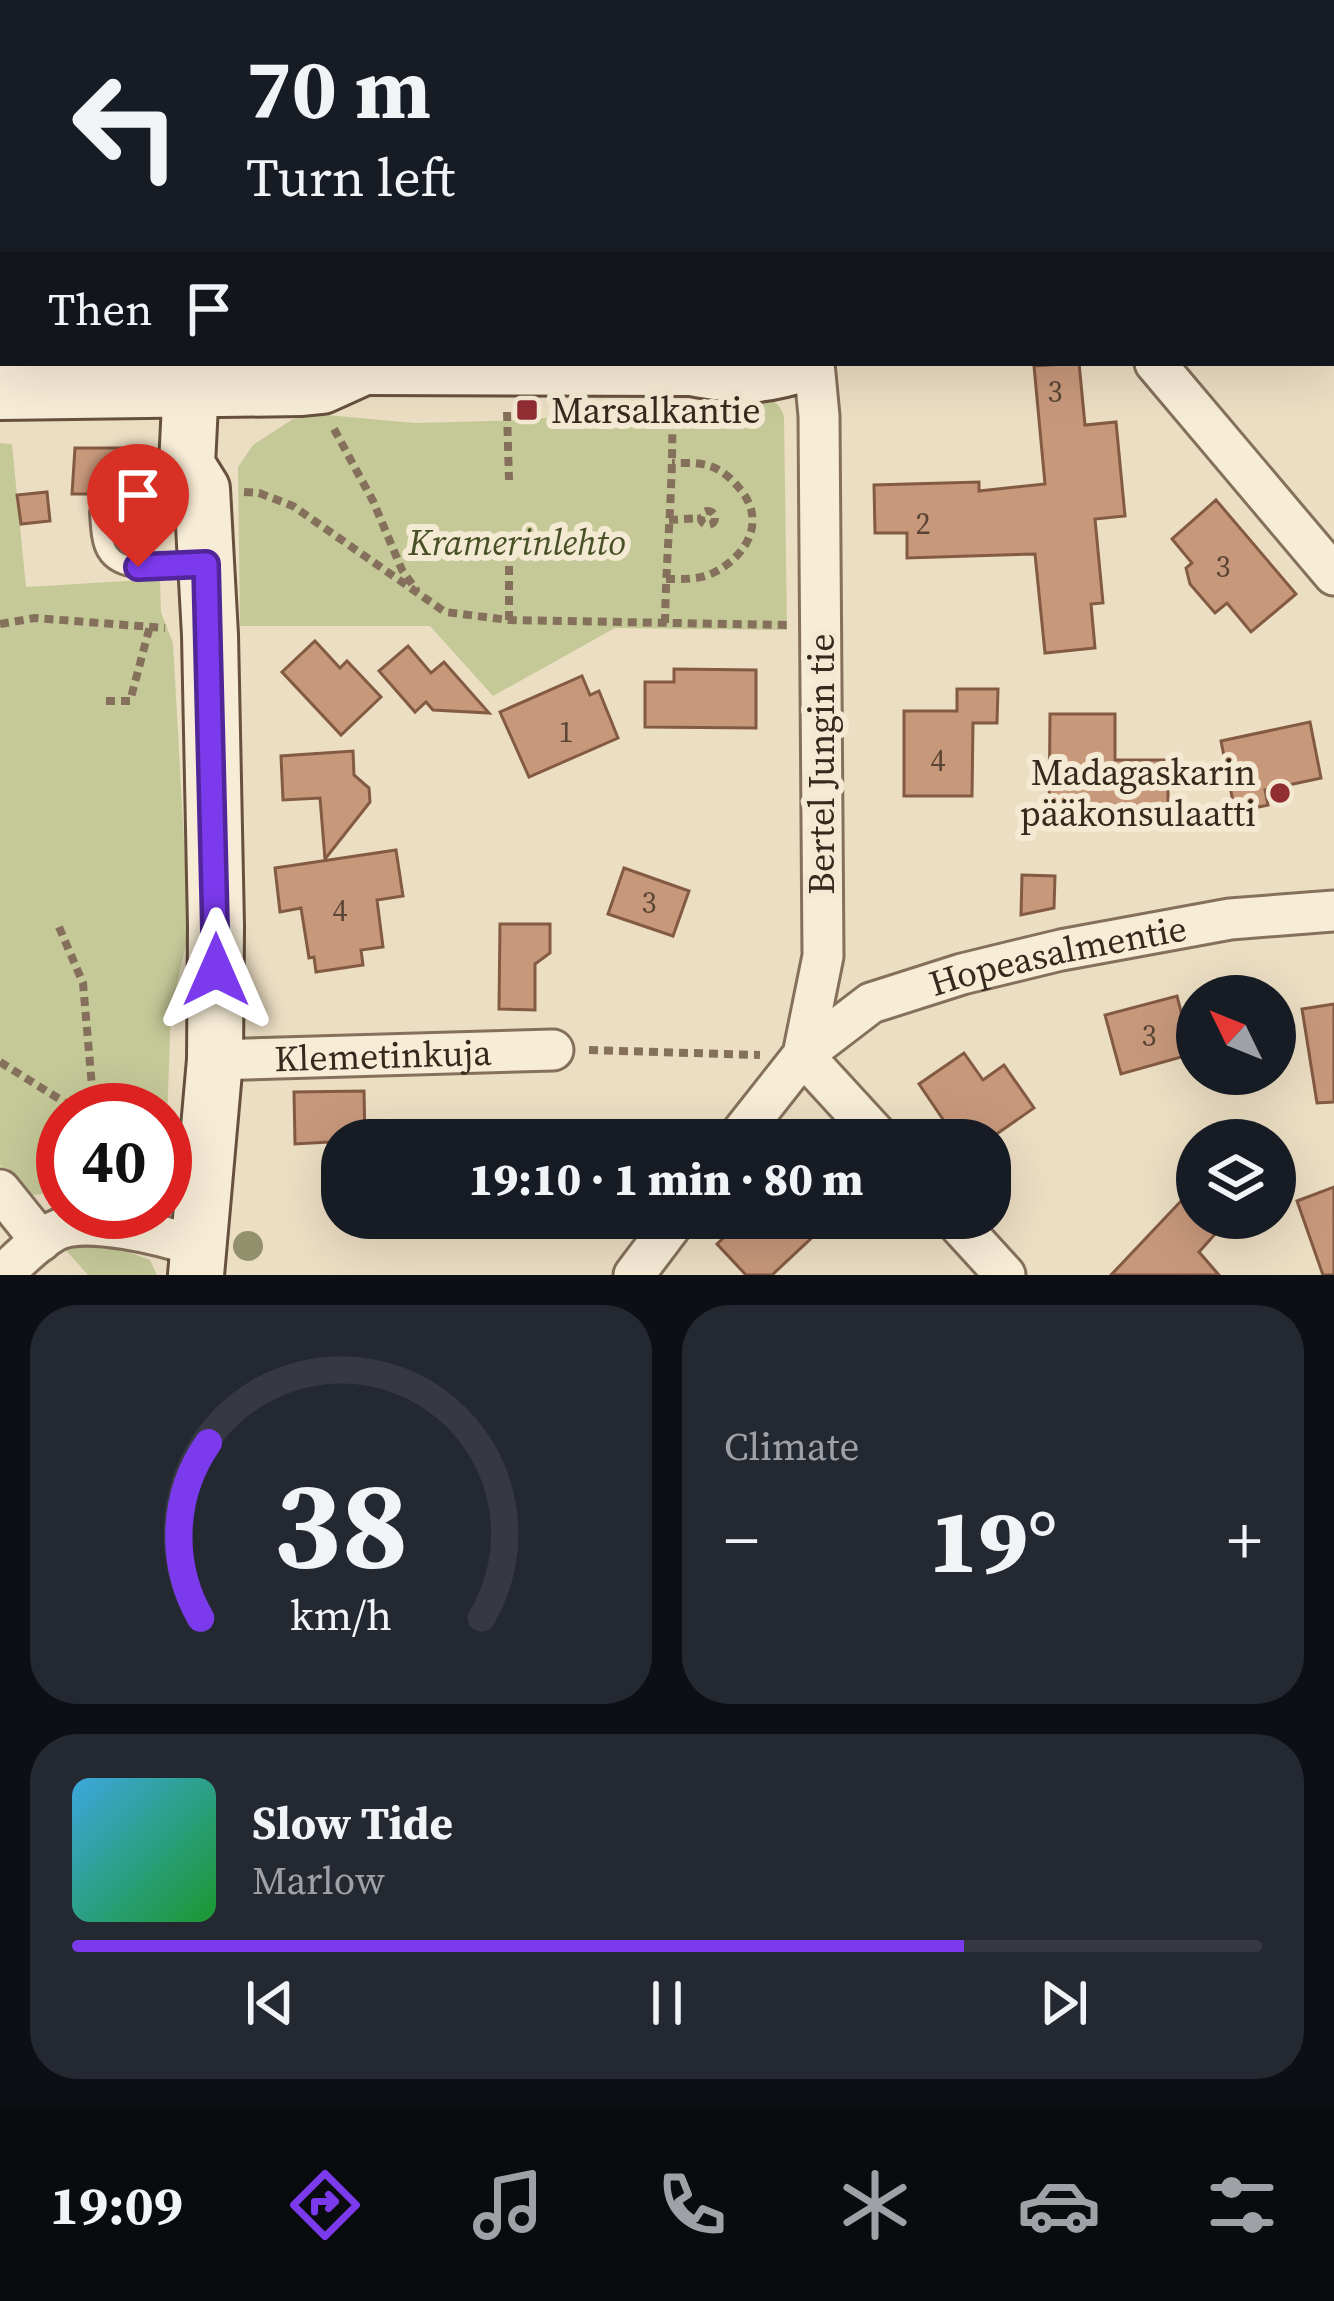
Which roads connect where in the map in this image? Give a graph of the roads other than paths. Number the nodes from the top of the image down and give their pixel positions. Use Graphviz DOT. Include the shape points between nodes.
graph roads {
  1 [pos="356,366"];
  2 [pos="377,366"];
  3 [pos="799,366"];
  4 [pos="810,366"];
  5 [pos="1158,366"];
  6 [pos="207,376"];
  7 [pos="689,382"];
  8 [pos="0,392"];
  9 [pos="100,513"];
  10 [pos="206,564"];
  11 [pos="1334,575"];
  12 [pos="1334,911"];
  13 [pos="553,1049"];
  14 [pos="803,1055"];
  15 [pos="215,1060"];
  16 [pos="753,1119"];
  17 [pos="862,1119"];
  18 [pos="0,1190"];
  19 [pos="661,1239"];
  20 [pos="972,1239"];
  21 [pos="41,1241"];
  22 [pos="197,1261"];
  23 [pos="2,1275"];
  24 [pos="634,1275"];
  25 [pos="1005,1275"];
  1 -- 6 [label="street" via="322,386"];
  2 -- 7 [label="street"];
  3 -- 7 [label="street"];
  4 -- 14 [label="street, Bertel Jungin tie" via="819,416 823,956"];
  5 -- 11 [label="street"];
  6 -- 8 [label="street"];
  6 -- 10 [label="street" via="187,465 216,490"];
  9 -- 10 [label="lane" via="105,549 116,562"];
  10 -- 15 [label="street"];
  12 -- 14 [label="street, Hopeasalmentie" via="1229,919 962,974 871,1003"];
  13 -- 15 [label="street, Klemetinkuja"];
  14 -- 16 [label="street, Bertel Jungin tie"];
  14 -- 17 [label="street"];
  15 -- 22 [label="street"];
  18 -- 21 [label="street"];
  19 -- 24 [label="street"];
  20 -- 25 [label="street"];
  21 -- 22 [label="street" via="70,1226 135,1231"];
  21 -- 23 [label="street"];
}
